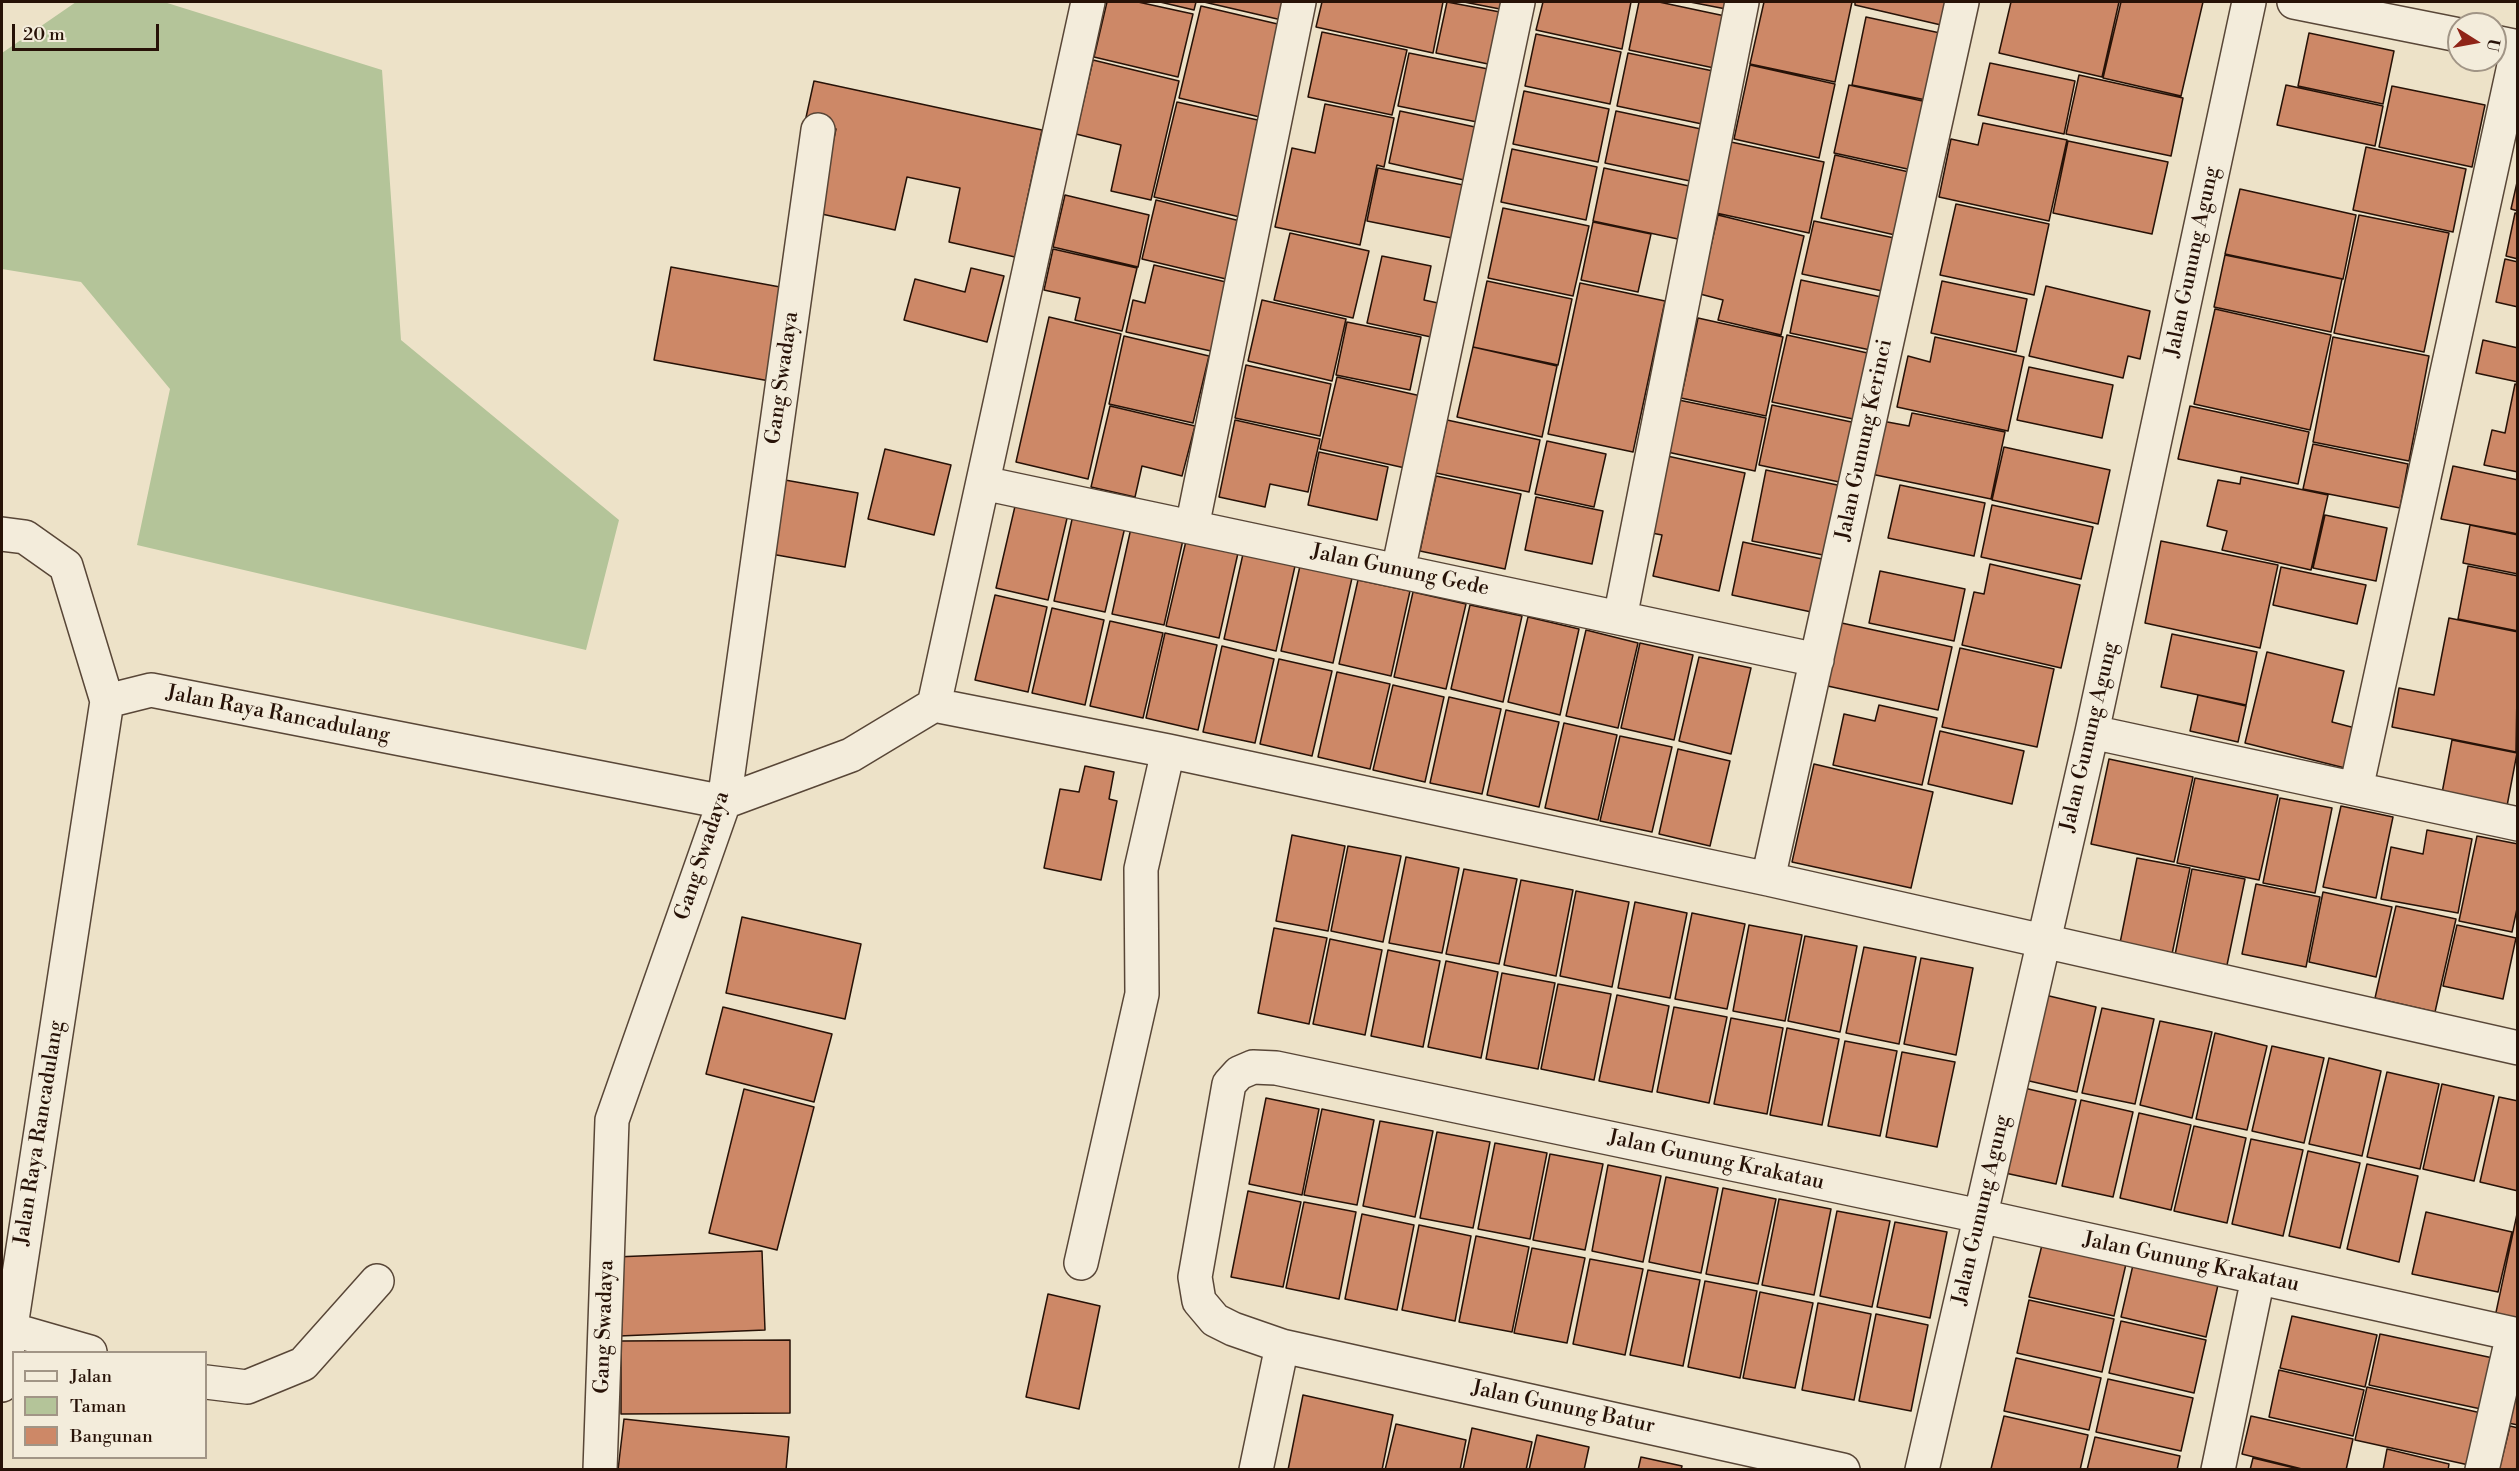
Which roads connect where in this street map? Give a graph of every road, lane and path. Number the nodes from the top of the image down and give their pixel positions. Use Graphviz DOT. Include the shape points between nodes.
graph roads {
  1 [pos="1088,2"];
  2 [pos="1299,2"];
  3 [pos="1518,2"];
  4 [pos="1742,2"];
  5 [pos="1962,2"];
  6 [pos="2249,2"];
  7 [pos="2294,2"];
  8 [pos="2447,33"];
  9 [pos="2507,45"];
  10 [pos="818,130"];
  11 [pos="983,483"];
  12 [pos="1192,527"];
  13 [pos="2,534"];
  14 [pos="1398,571"];
  15 [pos="1620,618"];
  16 [pos="1817,660"];
  17 [pos="107,701"];
  18 [pos="934,705"];
  19 [pos="2092,732"];
  20 [pos="1168,751"];
  21 [pos="2356,789"];
  22 [pos="724,802"];
  23 [pos="2517,824"];
  24 [pos="1768,879"];
  25 [pos="2044,941"];
  26 [pos="2517,1048"];
  27 [pos="1980,1216"];
  28 [pos="1081,1263"];
  29 [pos="2258,1278"];
  30 [pos="377,1281"];
  31 [pos="10,1329"];
  32 [pos="2515,1334"];
  33 [pos="1282,1346"];
  34 [pos="83,1351"];
  35 [pos="207,1382"];
  36 [pos="2,1385"];
  37 [pos="600,1470"];
  38 [pos="1256,1470"];
  39 [pos="1844,1470"];
  40 [pos="1922,1470"];
  41 [pos="2218,1470"];
  42 [pos="2482,1470"];
  1 -- 11 [label="street"];
  2 -- 12 [label="street"];
  3 -- 14 [label="street"];
  4 -- 15 [label="street"];
  5 -- 16 [label="street, Jalan Gunung Kerinci"];
  6 -- 19 [label="street, Jalan Gunung Agung"];
  7 -- 8 [label="street"];
  9 -- 21 [label="street" via="2517,47"];
  10 -- 22 [label="street, Gang Swadaya"];
  11 -- 12 [label="street, Jalan Gunung Gede"];
  11 -- 18 [label="street"];
  12 -- 14 [label="street, Jalan Gunung Gede"];
  13 -- 17 [label="street" via="25,537 66,566"];
  14 -- 15 [label="street, Jalan Gunung Gede"];
  15 -- 16 [label="street, Jalan Gunung Gede"];
  16 -- 24 [label="street, Jalan Gunung Kerinci"];
  17 -- 22 [label="street, Jalan Raya Rancadulang" via="151,690"];
  17 -- 31 [label="street, Jalan Raya Rancadulang"];
  18 -- 20 [label="street"];
  18 -- 22 [label="street" via="851,755"];
  19 -- 21 [label="street"];
  19 -- 25 [label="street, Jalan Gunung Agung"];
  20 -- 24 [label="street"];
  20 -- 28 [label="street" via="1141,869 1142,994"];
  21 -- 23 [label="street"];
  22 -- 37 [label="street, Gang Swadaya" via="612,1120"];
  24 -- 25 [label="street"];
  25 -- 26 [label="street"];
  25 -- 27 [label="street, Jalan Gunung Agung"];
  27 -- 29 [label="street, Jalan Gunung Krakatau"];
  27 -- 33 [label="street, Jalan Gunung Krakatau" via="1276,1068 1253,1067 1239,1073 1229,1084 1195,1276 1199,1301 1215,1320"];
  27 -- 40 [label="street, Jalan Gunung Agung"];
  29 -- 32 [label="street, Jalan Gunung Krakatau"];
  29 -- 41 [label="street"];
  30 -- 35 [label="street" via="303,1364 247,1387"];
  31 -- 34 [label="street"];
  31 -- 36 [label="street, Jalan Raya Rancadulang"];
  32 -- 42 [label="street"];
  33 -- 38 [label="street"];
  33 -- 39 [label="street, Jalan Gunung Batur"];
}
